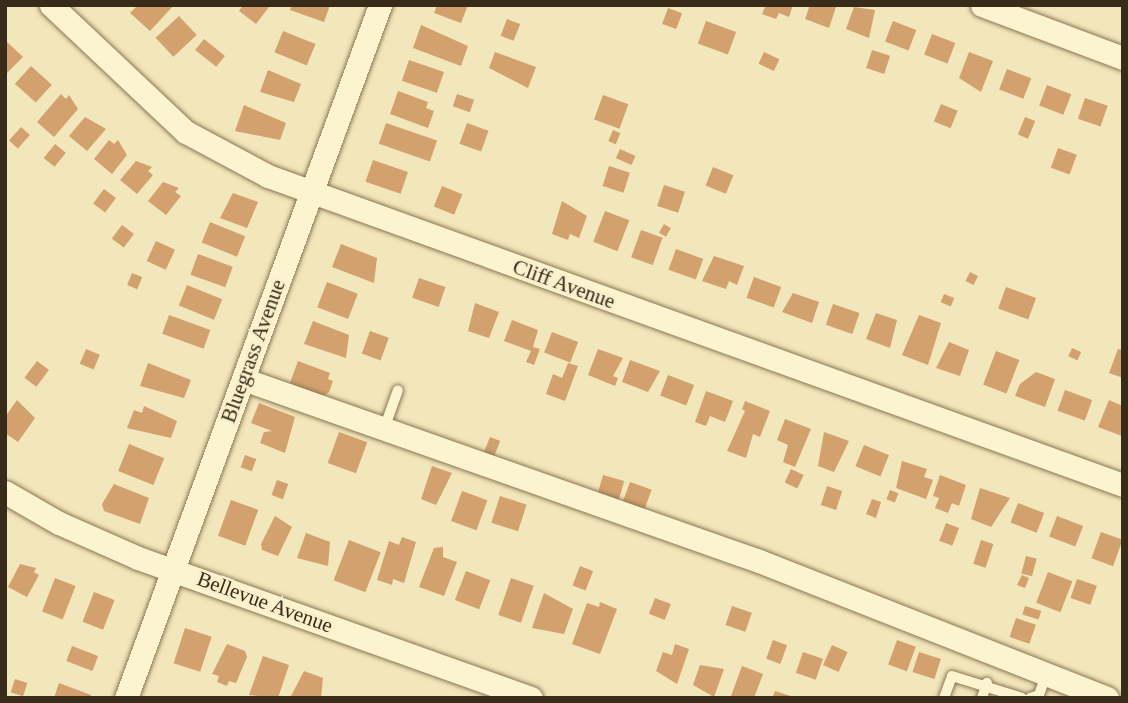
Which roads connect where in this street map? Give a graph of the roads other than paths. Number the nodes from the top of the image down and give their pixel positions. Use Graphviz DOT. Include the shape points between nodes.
graph roads {
  1 [pos="51,5"];
  2 [pos="380,5"];
  3 [pos="982,5"];
  4 [pos="1123,58"];
  5 [pos="312,191"];
  6 [pos="243,379"];
  7 [pos="398,390"];
  8 [pos="384,429"];
  9 [pos="1123,485"];
  10 [pos="5,492"];
  11 [pos="173,570"];
  12 [pos="1046,675"];
  13 [pos="987,683"];
  14 [pos="127,698"];
  15 [pos="531,698"];
  16 [pos="944,698"];
  17 [pos="982,698"];
  18 [pos="1022,698"];
  19 [pos="1030,698"];
  20 [pos="1107,698"];
  1 -- 5 [label="street, Cliff Avenue" via="186,132 268,176"];
  2 -- 5 [label="street, Bluegrass Avenue"];
  3 -- 4 [label="street"];
  5 -- 6 [label="street, Bluegrass Avenue"];
  5 -- 9 [label="street, Cliff Avenue"];
  6 -- 8 [label="street"];
  6 -- 11 [label="street, Bluegrass Avenue"];
  7 -- 8 [label="lane"];
  8 -- 12 [label="street" via="759,561"];
  10 -- 11 [label="street, Bellevue Avenue" via="59,523"];
  11 -- 14 [label="street, Bluegrass Avenue"];
  11 -- 15 [label="street, Bellevue Avenue"];
  12 -- 19 [label="lane" via="1039,695"];
  12 -- 20 [label="street"];
  13 -- 16 [label="lane" via="952,676"];
  13 -- 17 [label="lane"];
  13 -- 18 [label="lane"];
}
